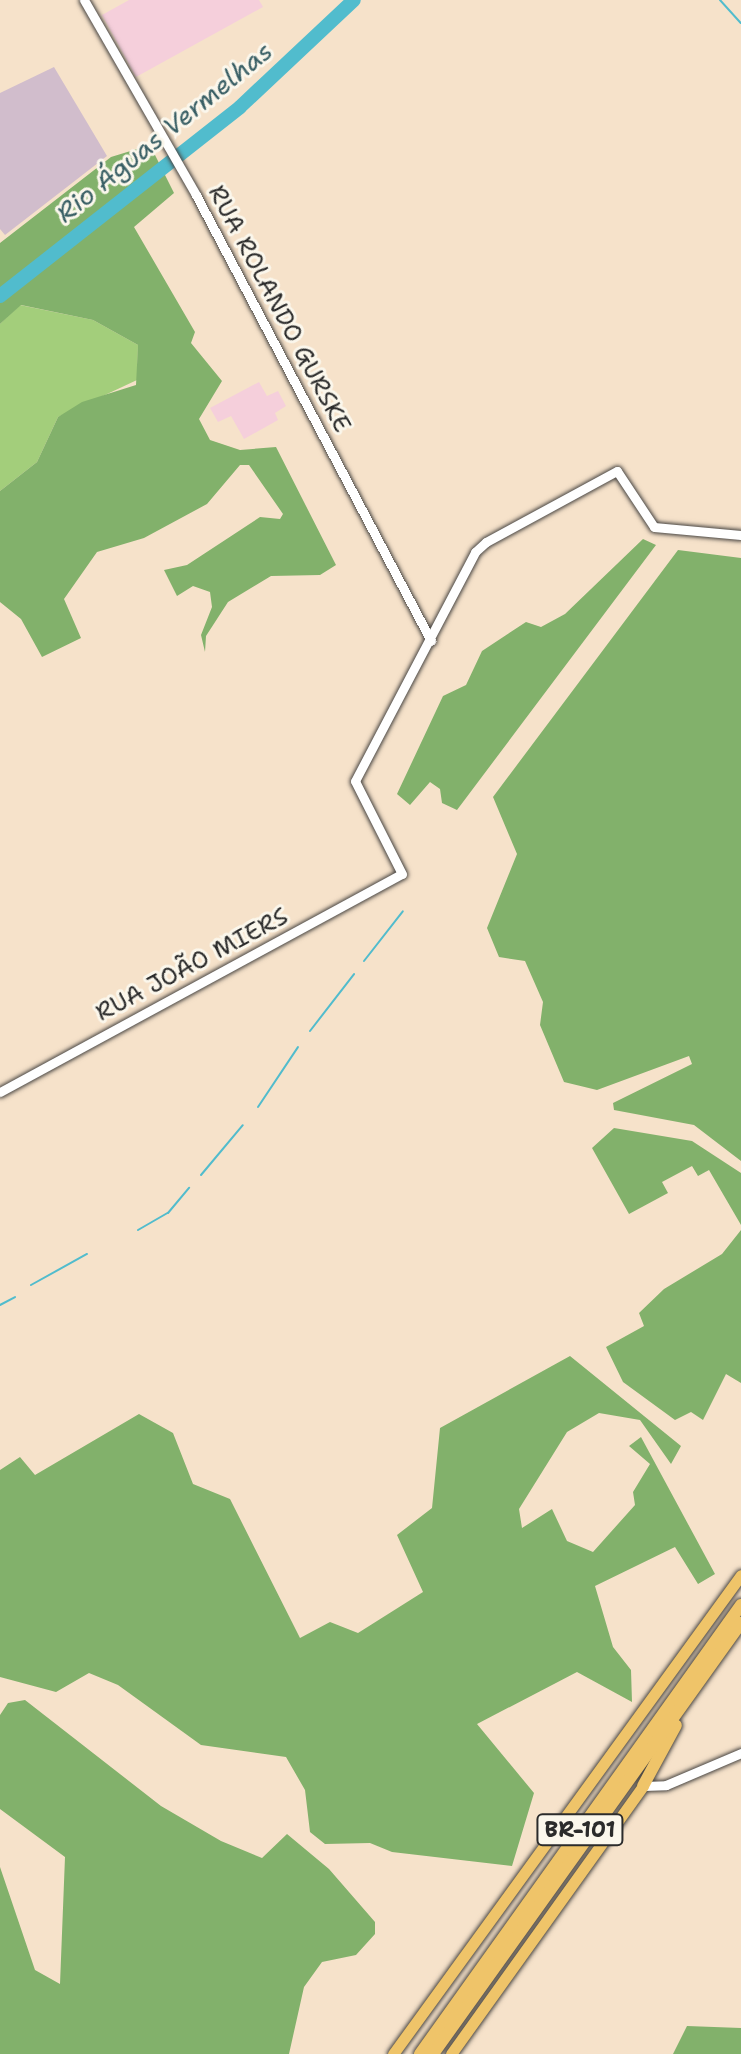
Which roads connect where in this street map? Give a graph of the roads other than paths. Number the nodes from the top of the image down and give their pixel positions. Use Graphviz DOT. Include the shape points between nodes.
graph roads {
  1 [pos="84,0"];
  2 [pos="741,535"];
  3 [pos="431,641"];
  4 [pos="0,1092"];
  5 [pos="741,1575"];
  6 [pos="741,1605"];
  7 [pos="741,1623"];
  8 [pos="704,1674"];
  9 [pos="741,1753"];
  10 [pos="643,1786"];
  11 [pos="393,2054"];
  12 [pos="420,2054"];
  13 [pos="433,2054"];
  14 [pos="451,2054"];
  1 -- 3 [label="street, RUA ROLANDO GURSKE" via="170,149"];
  2 -- 3 [label="street" via="654,527 617,471 491,538 475,552"];
  3 -- 4 [label="street, RUA JOÃO MIERS" via="355,781 402,874"];
  5 -- 11 [label="main road"];
  6 -- 12 [label="highway, BR-101"];
  7 -- 8 [label="highway, BR-101"];
  8 -- 10 [label="highway"];
  8 -- 13 [label="highway, BR-101"];
  9 -- 10 [label="street" via="666,1785"];
  10 -- 14 [label="main road"];
}
